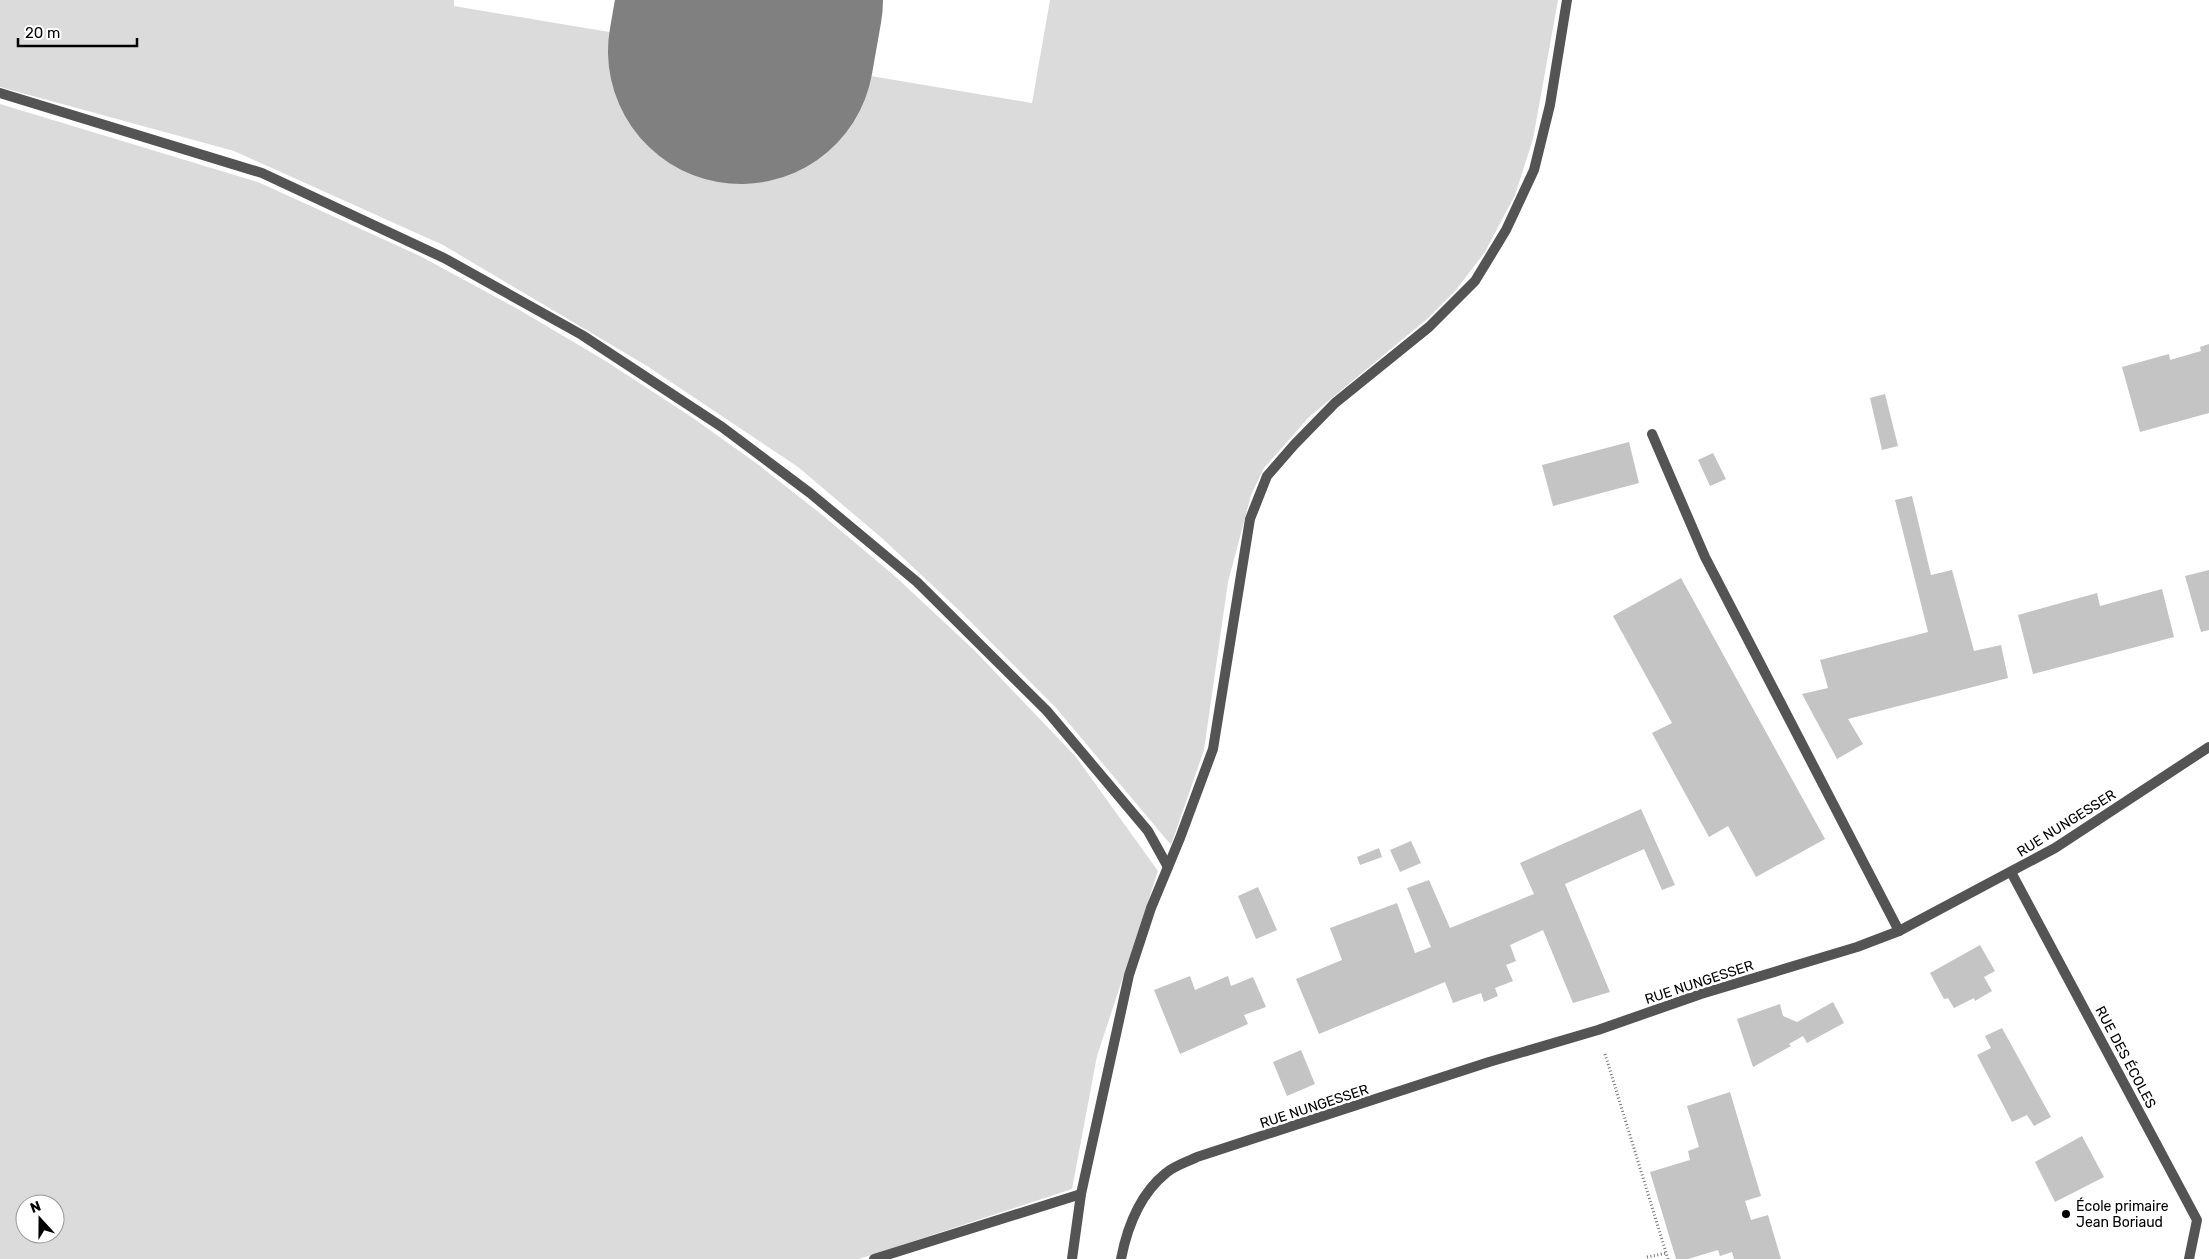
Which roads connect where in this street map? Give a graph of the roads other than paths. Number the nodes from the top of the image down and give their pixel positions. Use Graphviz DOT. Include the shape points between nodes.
graph roads {
  1 [pos="1567,0"];
  2 [pos="0,93"];
  3 [pos="1652,434"];
  4 [pos="2209,747"];
  5 [pos="1168,867"];
  6 [pos="2012,872"];
  7 [pos="1899,930"];
  8 [pos="1081,1194"];
  9 [pos="874,1259"];
  10 [pos="1072,1259"];
  11 [pos="1121,1259"];
  12 [pos="2189,1259"];
  1 -- 5 [label="street" via="1550,105 1534,170 1506,230 1475,281 1429,327 1336,403 1267,476 1250,519 1213,749"];
  2 -- 5 [label="street" via="262,173 444,258 582,335 722,427 810,493 930,596 1047,711 1148,831"];
  3 -- 7 [label="street" via="1705,557"];
  4 -- 6 [label="street, RUE NUNGESSER" via="2055,848"];
  5 -- 8 [label="street" via="1129,975"];
  6 -- 7 [label="street, RUE NUNGESSER"];
  6 -- 12 [label="street, RUE DES ÉCOLES" via="2197,1220"];
  7 -- 11 [label="street, RUE NUNGESSER" via="1857,947 1701,994 1197,1158 1166,1173 1139,1204"];
  8 -- 9 [label="street"];
  8 -- 10 [label="street"];
}
